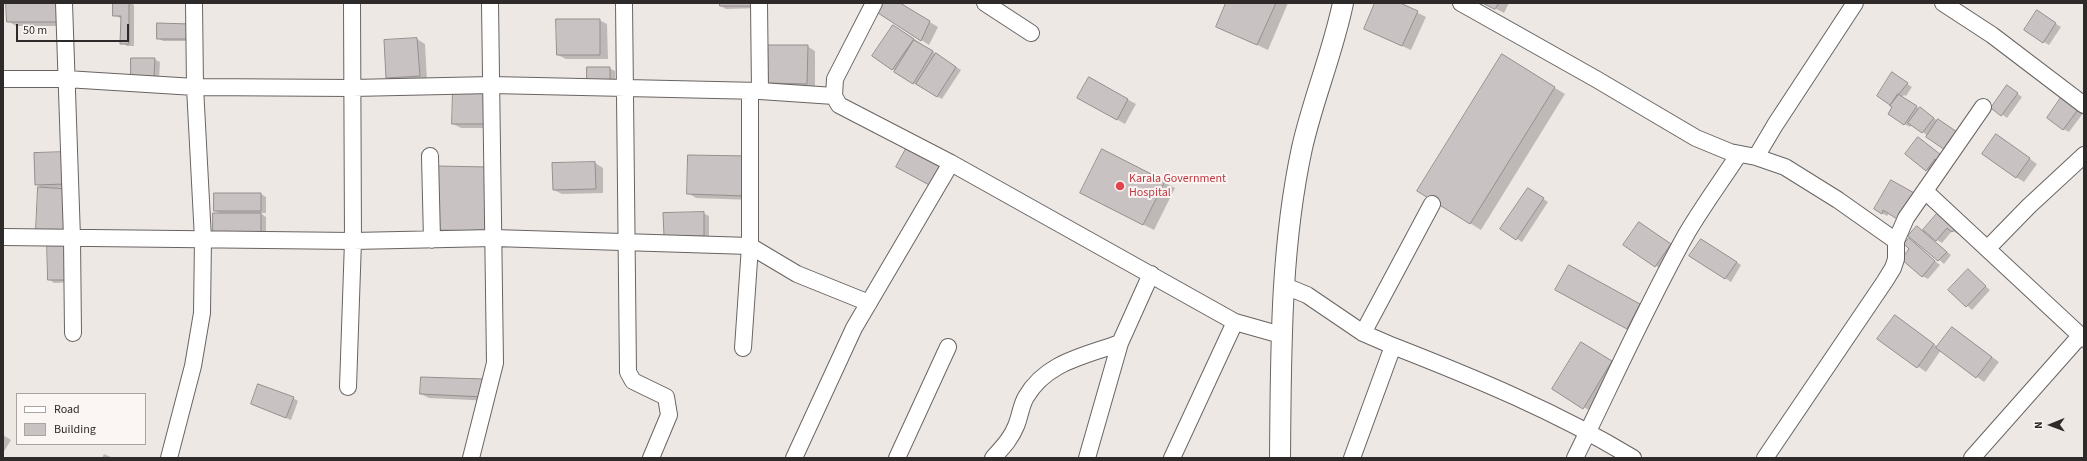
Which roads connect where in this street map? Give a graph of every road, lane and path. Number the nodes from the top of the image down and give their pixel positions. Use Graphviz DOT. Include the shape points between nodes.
graph roads {
  1 [pos="64,3"];
  2 [pos="194,3"];
  3 [pos="352,3"];
  4 [pos="490,3"];
  5 [pos="624,3"];
  6 [pos="759,3"];
  7 [pos="874,3"];
  8 [pos="1343,3"];
  9 [pos="1461,3"];
  10 [pos="1855,3"];
  11 [pos="1943,3"];
  12 [pos="993,5"];
  13 [pos="1031,33"];
  14 [pos="3,79"];
  15 [pos="66,79"];
  16 [pos="492,84"];
  17 [pos="195,87"];
  18 [pos="352,88"];
  19 [pos="625,89"];
  20 [pos="755,91"];
  21 [pos="834,96"];
  22 [pos="2084,105"];
  23 [pos="1983,107"];
  24 [pos="1739,154"];
  25 [pos="2084,155"];
  26 [pos="430,156"];
  27 [pos="1756,157"];
  28 [pos="951,163"];
  29 [pos="1925,191"];
  30 [pos="1432,204"];
  31 [pos="3,237"];
  32 [pos="72,238"];
  33 [pos="494,238"];
  34 [pos="203,239"];
  35 [pos="432,240"];
  36 [pos="353,241"];
  37 [pos="1896,241"];
  38 [pos="626,243"];
  39 [pos="750,246"];
  40 [pos="1988,248"];
  41 [pos="1151,274"];
  42 [pos="1285,286"];
  43 [pos="869,303"];
  44 [pos="1235,322"];
  45 [pos="1363,333"];
  46 [pos="73,334"];
  47 [pos="1281,335"];
  48 [pos="2082,338"];
  49 [pos="1120,343"];
  50 [pos="1393,346"];
  51 [pos="948,347"];
  52 [pos="743,348"];
  53 [pos="348,387"];
  54 [pos="1588,431"];
  55 [pos="168,458"];
  56 [pos="471,458"];
  57 [pos="650,458"];
  58 [pos="794,458"];
  59 [pos="897,458"];
  60 [pos="993,458"];
  61 [pos="1087,458"];
  62 [pos="1172,458"];
  63 [pos="1280,458"];
  64 [pos="1352,458"];
  65 [pos="1575,458"];
  66 [pos="1633,458"];
  67 [pos="1766,458"];
  68 [pos="1972,458"];
  1 -- 15 [label="street"];
  2 -- 17 [label="street"];
  3 -- 18 [label="street"];
  4 -- 16 [label="street"];
  5 -- 19 [label="street"];
  6 -- 20 [label="street"];
  7 -- 21 [label="street" via="835,79"];
  8 -- 42 [label="main road" via="1338,30 1316,95 1302,149 1290,223"];
  9 -- 24 [label="street" via="1696,138 1714,147"];
  10 -- 27 [label="street"];
  11 -- 22 [label="street" via="1992,35"];
  12 -- 13 [label="street"];
  14 -- 15 [label="street"];
  15 -- 17 [label="street"];
  15 -- 32 [label="street"];
  16 -- 18 [label="street"];
  16 -- 19 [label="street"];
  16 -- 33 [label="street"];
  17 -- 18 [label="street"];
  17 -- 34 [label="street"];
  18 -- 36 [label="street"];
  19 -- 20 [label="street"];
  19 -- 38 [label="street"];
  20 -- 21 [label="street"];
  20 -- 39 [label="street"];
  21 -- 28 [label="street" via="839,105"];
  23 -- 29 [label="street"];
  24 -- 27 [label="street"];
  24 -- 54 [label="street" via="1684,239 1628,346"];
  25 -- 40 [label="street"];
  26 -- 35 [label="street"];
  27 -- 37 [label="street" via="1785,167"];
  28 -- 41 [label="street"];
  28 -- 43 [label="street"];
  29 -- 37 [label="street" via="1906,218"];
  29 -- 40 [label="street"];
  30 -- 45 [label="street"];
  31 -- 32 [label="street"];
  32 -- 34 [label="street"];
  32 -- 46 [label="street"];
  33 -- 35 [label="street"];
  33 -- 38 [label="street"];
  33 -- 56 [label="street" via="496,363"];
  34 -- 36 [label="street"];
  34 -- 55 [label="street" via="202,313 193,366"];
  35 -- 36 [label="street"];
  36 -- 53 [label="street"];
  37 -- 67 [label="street" via="1893,268"];
  38 -- 39 [label="street"];
  38 -- 57 [label="street" via="628,372 633,381 666,397 669,414"];
  39 -- 43 [label="street" via="797,274"];
  39 -- 52 [label="street"];
  40 -- 48 [label="street"];
  41 -- 44 [label="street"];
  41 -- 49 [label="street"];
  42 -- 45 [label="street" via="1307,295"];
  42 -- 47 [label="main road"];
  43 -- 58 [label="street" via="854,328"];
  44 -- 47 [label="street"];
  44 -- 62 [label="street"];
  45 -- 50 [label="street"];
  47 -- 63 [label="main road"];
  48 -- 68 [label="street"];
  49 -- 60 [label="street" via="1044,373 1025,398 1016,426 1007,443"];
  49 -- 61 [label="street"];
  50 -- 54 [label="street" via="1468,375"];
  50 -- 64 [label="street"];
  51 -- 59 [label="street"];
  54 -- 65 [label="street"];
  54 -- 66 [label="street"];
}
